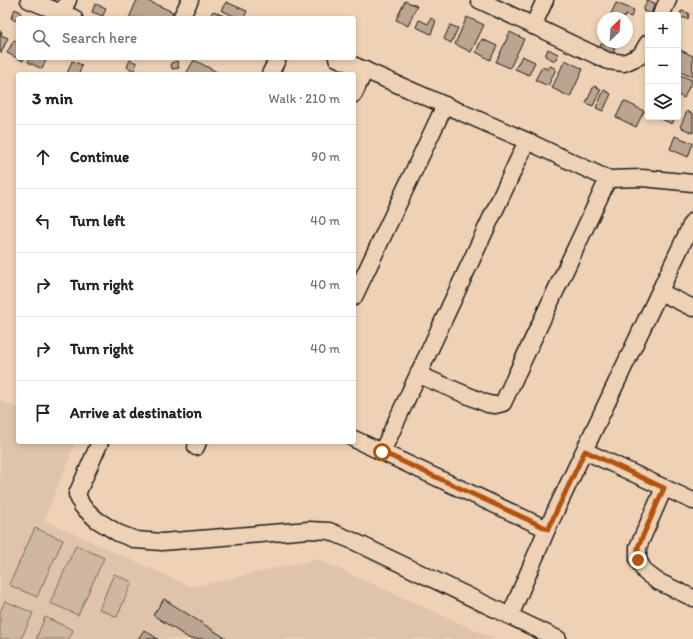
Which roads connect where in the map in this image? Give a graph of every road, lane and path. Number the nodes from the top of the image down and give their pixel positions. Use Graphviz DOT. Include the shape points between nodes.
graph roads {
  1 [pos="29,0"];
  2 [pos="190,0"];
  3 [pos="479,0"];
  4 [pos="545,0"];
  5 [pos="668,0"];
  6 [pos="68,10"];
  7 [pos="662,12"];
  8 [pos="182,16"];
  9 [pos="533,26"];
  10 [pos="645,48"];
  11 [pos="277,60"];
  12 [pos="342,60"];
  13 [pos="365,70"];
  14 [pos="271,72"];
  15 [pos="356,90"];
  16 [pos="445,105"];
  17 [pos="527,142"];
  18 [pos="608,179"];
  19 [pos="693,183"];
  20 [pos="693,221"];
  21 [pos="660,292"];
  22 [pos="356,293"];
  23 [pos="693,308"];
  24 [pos="419,375"];
  25 [pos="356,440"];
  26 [pos="99,444"];
  27 [pos="585,451"];
  28 [pos="382,452"];
  29 [pos="664,488"];
  30 [pos="693,501"];
  31 [pos="548,529"];
  32 [pos="693,598"];
  33 [pos="510,616"];
  34 [pos="558,639"];
  1 -- 6 [label="street"];
  2 -- 8 [label="street"];
  3 -- 9 [label="street"];
  4 -- 9 [label="street"];
  5 -- 7 [label="street"];
  9 -- 10 [label="street" via="608,61 624,63 640,56"];
  11 -- 14 [label="street"];
  12 -- 13 [label="street"];
  13 -- 15 [label="street"];
  13 -- 16 [label="street"];
  16 -- 17 [label="street"];
  16 -- 22 [label="street"];
  17 -- 18 [label="street"];
  17 -- 24 [label="street"];
  18 -- 19 [label="street" via="642,178"];
  18 -- 24 [label="street" via="503,404 488,404"];
  20 -- 21 [label="street"];
  21 -- 23 [label="street"];
  21 -- 27 [label="street"];
  24 -- 28 [label="street"];
  25 -- 28 [label="street"];
  26 -- 33 [label="street" via="77,494 82,506 97,520 118,533 136,540 162,542 309,530 328,531"];
  27 -- 29 [label="street"];
  27 -- 31 [label="street"];
  28 -- 31 [label="street"];
  29 -- 30 [label="street"];
  29 -- 32 [label="street" via="638,547 638,560 645,572 657,581"];
  31 -- 33 [label="street"];
  33 -- 34 [label="street"];
}
